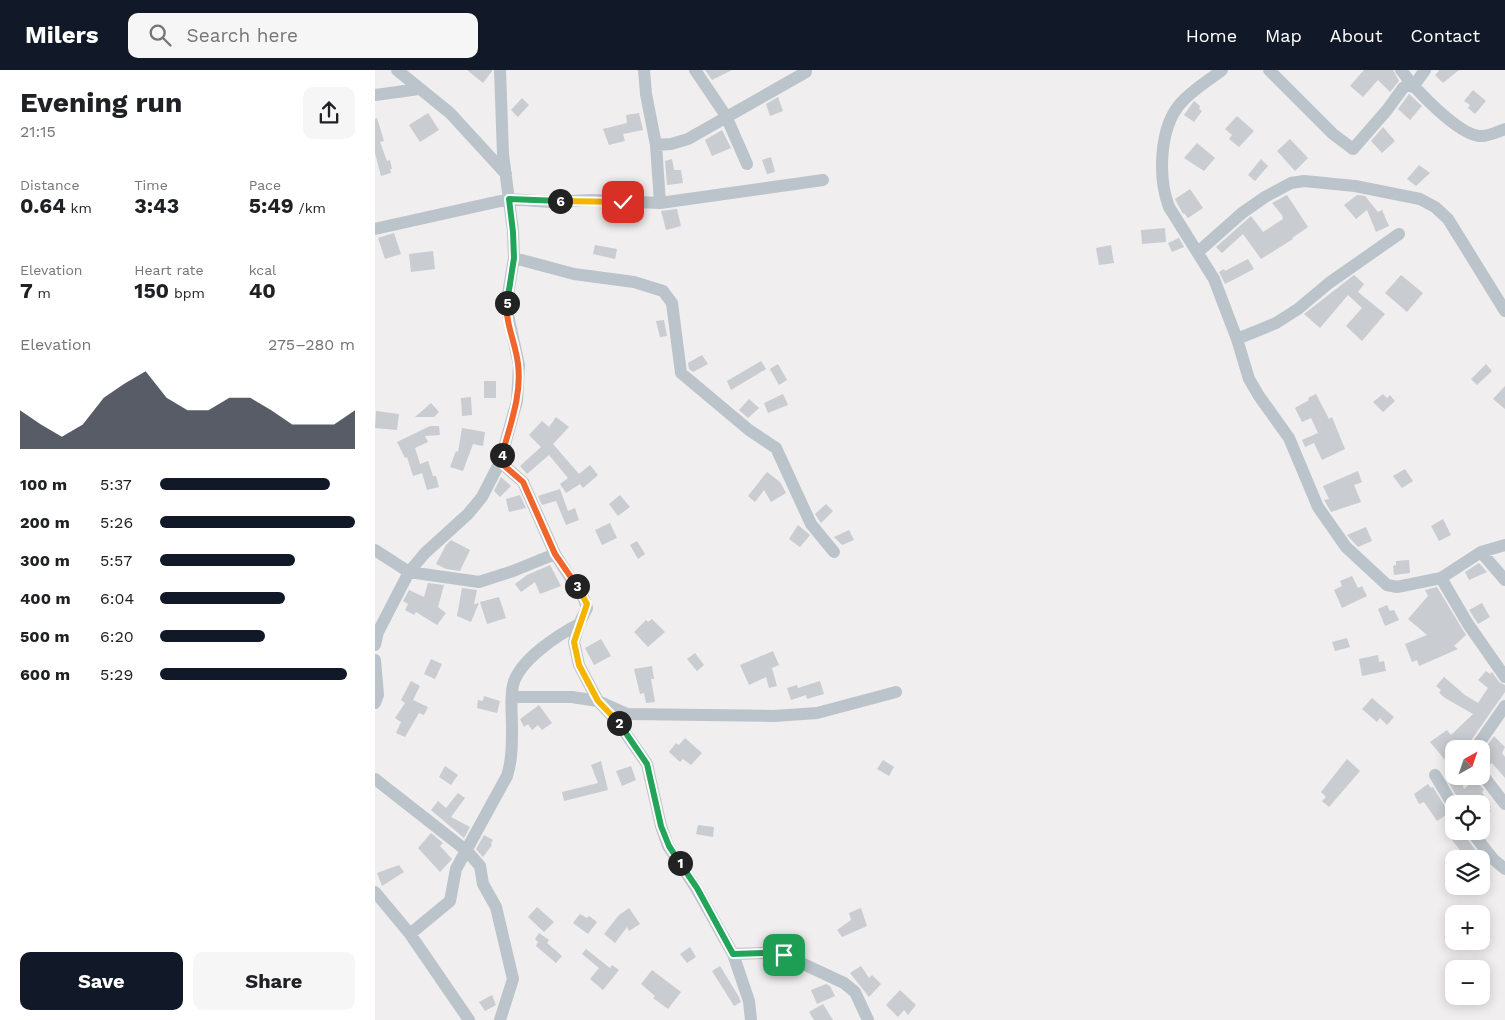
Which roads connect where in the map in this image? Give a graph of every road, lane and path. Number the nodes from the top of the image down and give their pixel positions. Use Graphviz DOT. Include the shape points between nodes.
graph roads {
  1 [pos="397,70"];
  2 [pos="500,70"];
  3 [pos="643,70"];
  4 [pos="695,70"];
  5 [pos="1222,70"];
  6 [pos="1269,70"];
  7 [pos="1401,70"];
  8 [pos="1425,70"];
  9 [pos="806,72"];
  10 [pos="1413,87"];
  11 [pos="419,89"];
  12 [pos="375,95"];
  13 [pos="726,116"];
  14 [pos="1505,129"];
  15 [pos="656,145"];
  16 [pos="747,164"];
  17 [pos="506,174"];
  18 [pos="823,180"];
  19 [pos="509,199"];
  20 [pos="660,203"];
  21 [pos="375,229"];
  22 [pos="1399,234"];
  23 [pos="1198,252"];
  24 [pos="514,258"];
  25 [pos="1505,311"];
  26 [pos="1237,339"];
  27 [pos="500,462"];
  28 [pos="1505,545"];
  29 [pos="375,550"];
  30 [pos="834,552"];
  31 [pos="1481,552"];
  32 [pos="555,554"];
  33 [pos="409,572"];
  34 [pos="1441,578"];
  35 [pos="1505,580"];
  36 [pos="579,624"];
  37 [pos="375,645"];
  38 [pos="375,660"];
  39 [pos="1505,677"];
  40 [pos="896,692"];
  41 [pos="512,697"];
  42 [pos="598,701"];
  43 [pos="375,702"];
  44 [pos="1505,706"];
  45 [pos="1481,740"];
  46 [pos="1435,774"];
  47 [pos="375,779"];
  48 [pos="1490,785"];
  49 [pos="1447,795"];
  50 [pos="1505,804"];
  51 [pos="1478,840"];
  52 [pos="467,851"];
  53 [pos="1505,868"];
  54 [pos="375,892"];
  55 [pos="410,934"];
  56 [pos="733,954"];
  57 [pos="469,1020"];
  58 [pos="500,1020"];
  59 [pos="751,1020"];
  60 [pos="868,1020"];
  1 -- 11 [label="street"];
  2 -- 17 [label="street"];
  3 -- 15 [label="street"];
  4 -- 13 [label="street"];
  5 -- 23 [label="street" via="1180,105 1167,130 1163,160 1169,207"];
  6 -- 10 [label="street" via="1333,134 1353,149 1403,88"];
  7 -- 10 [label="street"];
  8 -- 10 [label="street"];
  9 -- 13 [label="street"];
  10 -- 14 [label="street" via="1457,125 1477,136"];
  11 -- 12 [label="street"];
  11 -- 17 [label="street" via="450,113"];
  13 -- 15 [label="street" via="688,138"];
  13 -- 16 [label="street"];
  15 -- 20 [label="street"];
  17 -- 19 [label="street"];
  18 -- 20 [label="street"];
  19 -- 20 [label="street"];
  19 -- 21 [label="street"];
  19 -- 24 [label="street"];
  22 -- 26 [label="street" via="1329,283 1299,309 1276,323"];
  23 -- 25 [label="street" via="1242,213 1291,183 1304,181 1365,187 1420,199 1435,207 1448,219"];
  23 -- 26 [label="street" via="1214,279"];
  24 -- 27 [label="street" via="507,306 519,365 517,401"];
  24 -- 30 [label="street" via="574,274 634,282 663,291 672,303 681,373 749,430 776,448 811,524"];
  26 -- 34 [label="street" via="1254,387 1289,438 1318,507 1346,547 1387,585 1397,587"];
  27 -- 32 [label="street" via="523,482"];
  27 -- 33 [label="street" via="482,497 468,514"];
  28 -- 31 [label="street"];
  29 -- 33 [label="street"];
  31 -- 34 [label="street"];
  31 -- 35 [label="street"];
  32 -- 33 [label="street" via="479,582"];
  32 -- 36 [label="street" via="587,604"];
  33 -- 37 [label="street" via="378,632"];
  34 -- 39 [label="street"];
  36 -- 41 [label="street" via="534,654 515,681"];
  36 -- 42 [label="street" via="574,642 579,665"];
  38 -- 43 [label="street" via="378,695"];
  40 -- 42 [label="street" via="817,713 774,716 627,714"];
  41 -- 42 [label="street" via="572,697"];
  41 -- 52 [label="street" via="511,763"];
  42 -- 56 [label="street" via="617,721 647,764 661,826 669,846 697,888"];
  44 -- 45 [label="street"];
  46 -- 49 [label="street"];
  47 -- 52 [label="street"];
  48 -- 50 [label="street"];
  51 -- 53 [label="street"];
  52 -- 55 [label="street" via="457,869 449,903"];
  52 -- 58 [label="street" via="480,866 483,884 495,907 512,974 511,991"];
  54 -- 55 [label="street"];
  55 -- 57 [label="street"];
  56 -- 59 [label="street" via="749,1001"];
  56 -- 60 [label="street" via="784,955 855,992"];
}
